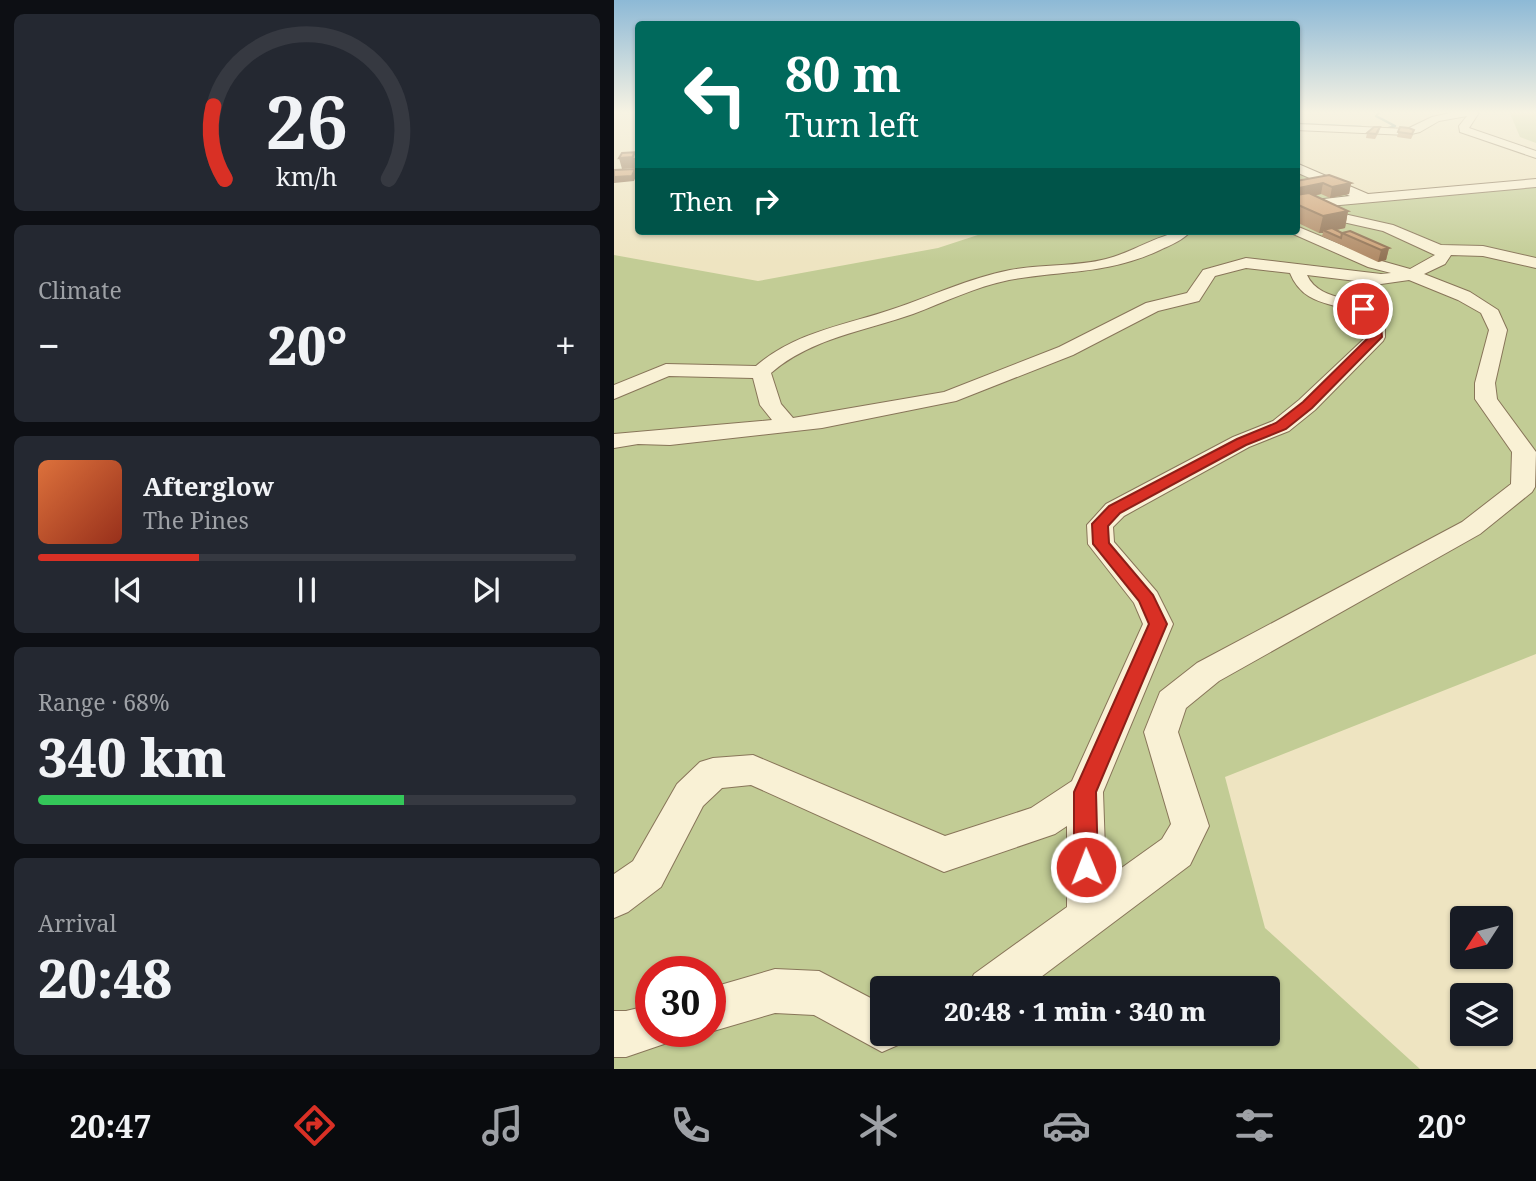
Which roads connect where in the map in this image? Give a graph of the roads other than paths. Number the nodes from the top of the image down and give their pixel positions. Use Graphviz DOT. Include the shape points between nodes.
graph roads {
  1 [pos="1300,169"];
  2 [pos="1536,183"];
  3 [pos="1361,196"];
  4 [pos="1393,196"];
  5 [pos="1300,232"];
  6 [pos="1178,235"];
  7 [pos="1438,250"];
  8 [pos="1536,263"];
  9 [pos="1296,268"];
  10 [pos="1410,275"];
  11 [pos="762,372"];
  12 [pos="614,393"];
  13 [pos="788,425"];
  14 [pos="614,440"];
  15 [pos="1085,792"];
  16 [pos="614,898"];
  17 [pos="1086,917"];
  18 [pos="1007,976"];
  19 [pos="726,1005"];
  20 [pos="870,1022"];
  21 [pos="635,1031"];
  22 [pos="614,1034"];
  1 -- 3 [label="street"];
  2 -- 4 [label="street"];
  3 -- 4 [label="street"];
  3 -- 7 [label="street" via="1320,203 1323,210 1378,225"];
  5 -- 10 [label="street"];
  6 -- 11 [label="street" via="1161,246 1093,267 1006,276 959,288 897,314 800,343"];
  7 -- 8 [label="street" via="1483,251"];
  7 -- 10 [label="street" via="1444,254 1439,261"];
  9 -- 10 [label="street" via="1381,279"];
  9 -- 13 [label="street" via="1255,262 1209,273 1193,297 1152,307 1066,351 949,397"];
  9 -- 15 [label="street" via="1310,292 1371,313 1376,318 1376,337 1281,426 1241,442 1115,510 1100,524 1101,544 1147,599 1158,624"];
  10 -- 17 [label="street" via="1489,310 1498,330 1485,383 1486,399 1524,452 1523,487 1471,528 1208,672 1172,701 1161,732 1190,826 1176,852"];
  11 -- 12 [label="street" via="666,370"];
  11 -- 13 [label="street" via="771,405"];
  13 -- 14 [label="street"];
  15 -- 16 [label="street" via="1042,822 944,854 753,770 713,773 690,795 647,874"];
  15 -- 17 [label="street"];
  17 -- 18 [label="street"];
  19 -- 20 [label="street" via="775,991 819,993"];
  21 -- 22 [label="street"];
}
